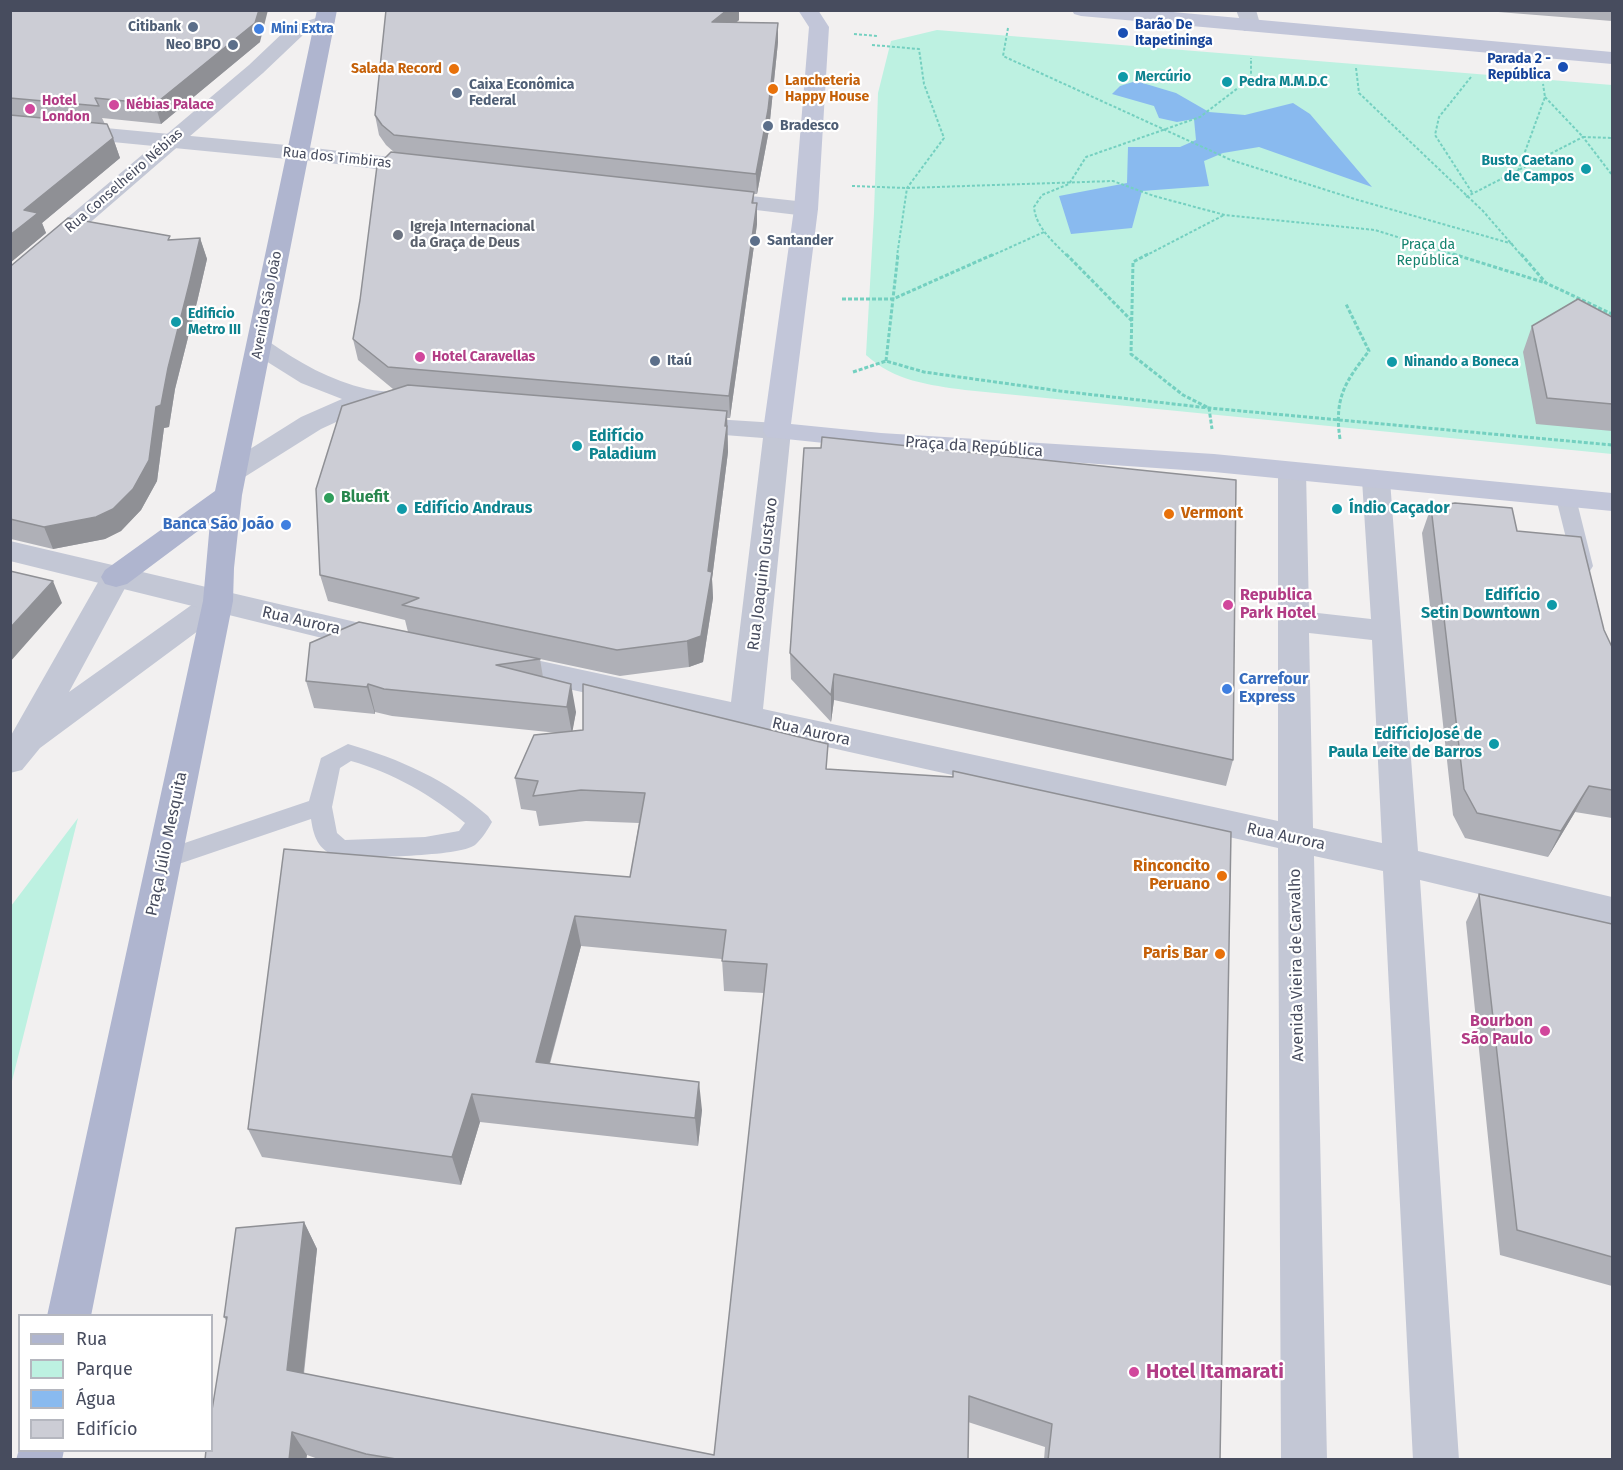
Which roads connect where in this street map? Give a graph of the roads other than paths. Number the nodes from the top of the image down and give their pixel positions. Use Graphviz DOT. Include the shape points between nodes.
graph roads {
  1 [pos="1082,10"];
  2 [pos="326,16"];
  3 [pos="813,19"];
  4 [pos="1248,19"];
  5 [pos="1612,58"];
  6 [pos="10,124"];
  7 [pos="170,142"];
  8 [pos="297,153"];
  9 [pos="447,170"];
  10 [pos="698,198"];
  11 [pos="806,209"];
  12 [pos="10,279"];
  13 [pos="259,346"];
  14 [pos="368,397"];
  15 [pos="438,404"];
  16 [pos="660,423"];
  17 [pos="777,431"];
  18 [pos="1292,471"];
  19 [pos="1376,480"];
  20 [pos="231,484"];
  21 [pos="1566,498"];
  22 [pos="1612,502"];
  23 [pos="10,551"];
  24 [pos="116,577"];
  25 [pos="1588,588"];
  26 [pos="218,601"];
  27 [pos="1295,621"];
  28 [pos="1387,631"];
  29 [pos="409,645"];
  30 [pos="465,657"];
  31 [pos="746,717"];
  32 [pos="19,750"];
  33 [pos="320,807"];
  34 [pos="1295,838"];
  35 [pos="164,860"];
  36 [pos="1399,861"];
  37 [pos="1612,911"];
  38 [pos="69,1314"];
  39 [pos="1304,1460"];
  40 [pos="1436,1460"];
  1 -- 4 [label="main road"];
  2 -- 7 [label="street, Rua Conselheiro Nébias" via="296,31"];
  2 -- 8 [label="main road, Avenida São João"];
  3 -- 11 [label="main road"];
  4 -- 5 [label="main road"];
  6 -- 7 [label="street, Rua dos Timbiras"];
  7 -- 8 [label="street, Rua dos Timbiras"];
  7 -- 12 [label="street, Rua Conselheiro Nébias"];
  8 -- 9 [label="street, Rua dos Timbiras"];
  8 -- 13 [label="main road, Avenida São João"];
  10 -- 11 [label="street"];
  11 -- 17 [label="main road"];
  13 -- 14 [label="street" via="310,376"];
  13 -- 20 [label="main road, Avenida São João"];
  14 -- 15 [label="street"];
  14 -- 20 [label="street" via="312,423"];
  16 -- 17 [label="street"];
  17 -- 18 [label="main road, Praça da República"];
  17 -- 31 [label="street, Rua Joaquim Gustavo"];
  18 -- 19 [label="main road, Praça da República"];
  18 -- 27 [label="street, Avenida Vieira de Carvalho"];
  19 -- 21 [label="main road, Praça da República"];
  19 -- 28 [label="street"];
  20 -- 24 [label="main road"];
  20 -- 26 [label="main road, Avenida São João"];
  21 -- 22 [label="main road, Praça da República"];
  21 -- 25 [label="lane"];
  23 -- 24 [label="street, Rua Aurora"];
  24 -- 26 [label="street, Rua Aurora"];
  24 -- 32 [label="street"];
  26 -- 29 [label="street, Rua Aurora"];
  26 -- 32 [label="street"];
  26 -- 35 [label="main road, Praça Júlio Mesquita"];
  27 -- 28 [label="street"];
  27 -- 34 [label="street, Avenida Vieira de Carvalho"];
  28 -- 36 [label="street"];
  30 -- 31 [label="street, Rua Aurora"];
  31 -- 34 [label="street, Rua Aurora"];
  33 -- 33 [label="lane" via="326,838 341,849 425,846 466,839 480,822 457,801 376,759 348,752 329,764"];
  33 -- 35 [label="lane"];
  34 -- 36 [label="street, Rua Aurora"];
  34 -- 39 [label="street, Avenida Vieira de Carvalho"];
  35 -- 38 [label="main road, Praça Júlio Mesquita"];
  36 -- 37 [label="street, Rua Aurora"];
  36 -- 40 [label="street"];
}
